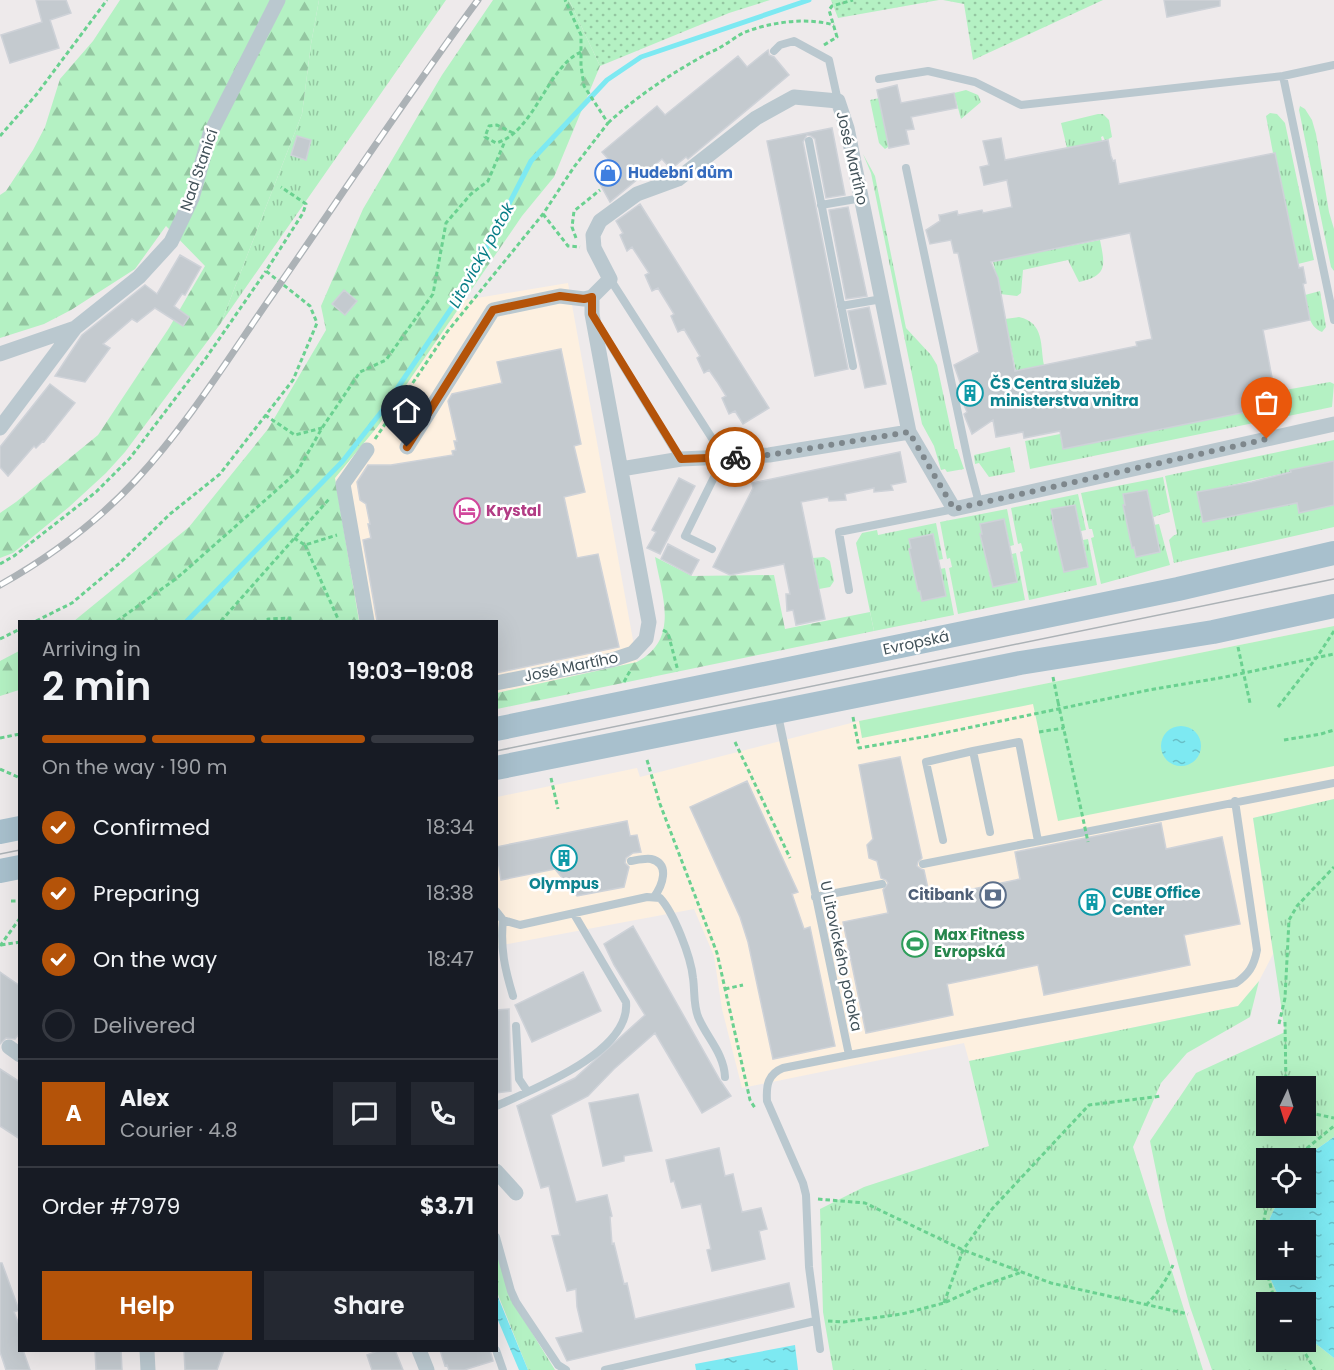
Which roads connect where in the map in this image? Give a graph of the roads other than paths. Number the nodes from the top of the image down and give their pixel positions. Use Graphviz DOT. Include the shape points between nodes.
graph roads {
  1 [pos="278,0"];
  2 [pos="774,51"];
  3 [pos="1334,65"];
  4 [pos="1283,76"];
  5 [pos="879,80"];
  6 [pos="838,101"];
  7 [pos="809,141"];
  8 [pos="906,168"];
  9 [pos="862,198"];
  10 [pos="821,205"];
  11 [pos="610,279"];
  12 [pos="592,297"];
  13 [pos="882,299"];
  14 [pos="841,306"];
  15 [pos="592,314"];
  16 [pos="1334,320"];
  17 [pos="75,328"];
  18 [pos="0,354"];
  19 [pos="853,366"];
  20 [pos="1334,424"];
  21 [pos="0,428"];
  22 [pos="909,432"];
  23 [pos="407,447"];
  24 [pos="367,450"];
  25 [pos="724,457"];
  26 [pos="681,459"];
  27 [pos="621,469"];
  28 [pos="979,503"];
  29 [pos="954,509"];
  30 [pos="712,549"];
  31 [pos="1334,553"];
  32 [pos="849,590"];
  33 [pos="1334,606"];
  34 [pos="367,620"];
  35 [pos="498,683"];
  36 [pos="777,710"];
  37 [pos="498,729"];
  38 [pos="973,751"];
  39 [pos="498,768"];
  40 [pos="1334,783"];
  41 [pos="1235,801"];
  42 [pos="18,828"];
  43 [pos="0,832"];
  44 [pos="990,832"];
  45 [pos="943,840"];
  46 [pos="1038,841"];
  47 [pos="631,861"];
  48 [pos="923,864"];
  49 [pos="18,867"];
  50 [pos="0,871"];
  51 [pos="882,884"];
  52 [pos="654,897"];
  53 [pos="815,897"];
  54 [pos="498,914"];
  55 [pos="574,914"];
  56 [pos="503,920"];
  57 [pos="513,996"];
  58 [pos="516,1026"];
  59 [pos="849,1055"];
  60 [pos="725,1077"];
  61 [pos="527,1091"];
  62 [pos="498,1105"];
  63 [pos="498,1173"];
  64 [pos="516,1193"];
  65 [pos="498,1244"];
  66 [pos="815,1321"];
  67 [pos="820,1349"];
  68 [pos="147,1352"];
  69 [pos="420,1352"];
  70 [pos="497,1352"];
  71 [pos="148,1370"];
  72 [pos="427,1370"];
  73 [pos="503,1370"];
  74 [pos="566,1370"];
  75 [pos="605,1370"];
  1 -- 17 [label="street, Nad Stanicí" via="210,134 192,198 171,242 139,277"];
  2 -- 6 [label="lane" via="794,40 829,60"];
  3 -- 4 [label="lane"];
  4 -- 5 [label="lane" via="1021,105 975,82 928,71"];
  4 -- 16 [label="lane"];
  6 -- 9 [label="street, José Martího" via="848,128"];
  6 -- 11 [label="street, José Martího" via="794,97 756,118 678,179 637,194 600,221 593,235 594,249"];
  7 -- 10 [label="lane"];
  8 -- 28 [label="lane"];
  9 -- 10 [label="lane"];
  9 -- 13 [label="street, José Martího"];
  10 -- 14 [label="lane"];
  11 -- 12 [label="street"];
  11 -- 25 [label="lane"];
  12 -- 15 [label="street"];
  12 -- 23 [label="street" via="560,296 493,310"];
  13 -- 14 [label="lane"];
  13 -- 22 [label="street, José Martího"];
  14 -- 19 [label="lane"];
  15 -- 26 [label="lane"];
  15 -- 27 [label="street"];
  17 -- 18 [label="street"];
  17 -- 21 [label="street, Nad Stanicí"];
  20 -- 28 [label="street"];
  22 -- 25 [label="street" via="769,455"];
  22 -- 29 [label="street, José Martího"];
  24 -- 34 [label="street" via="343,484"];
  25 -- 26 [label="street"];
  25 -- 30 [label="lane" via="686,536"];
  26 -- 27 [label="street"];
  27 -- 35 [label="street, José Martího" via="649,622 646,639 633,653 612,660"];
  28 -- 29 [label="street"];
  29 -- 32 [label="lane" via="839,532"];
  31 -- 37 [label="main road, Evropská" via="1178,589"];
  33 -- 36 [label="main road" via="1213,632 1020,663"];
  36 -- 39 [label="main road"];
  36 -- 53 [label="lane, U Litovického potoka"];
  38 -- 44 [label="lane"];
  38 -- 45 [label="lane" via="926,762"];
  38 -- 46 [label="lane" via="1019,742"];
  40 -- 41 [label="lane"];
  41 -- 46 [label="lane"];
  41 -- 59 [label="lane" via="1257,950 1248,974 1236,983"];
  42 -- 43 [label="main road"];
  46 -- 48 [label="lane"];
  47 -- 52 [label="lane" via="648,859 662,867 662,886"];
  49 -- 50 [label="main road"];
  51 -- 53 [label="lane"];
  52 -- 55 [label="lane"];
  52 -- 60 [label="lane" via="667,906 690,961 698,1018 717,1049"];
  53 -- 59 [label="lane, U Litovického potoka"];
  54 -- 56 [label="lane"];
  55 -- 56 [label="lane" via="520,925"];
  55 -- 61 [label="lane" via="626,1002 627,1011 610,1042 563,1076"];
  56 -- 57 [label="lane" via="503,964"];
  58 -- 61 [label="lane" via="519,1079"];
  59 -- 66 [label="lane, U Litovického potoka" via="775,1071 766,1089 767,1101 806,1195"];
  61 -- 62 [label="lane"];
  63 -- 64 [label="street"];
  65 -- 74 [label="lane" via="516,1302 558,1365"];
  66 -- 67 [label="lane"];
  66 -- 75 [label="lane"];
  68 -- 71 [label="street"];
  69 -- 72 [label="street"];
  70 -- 73 [label="lane"];
}
